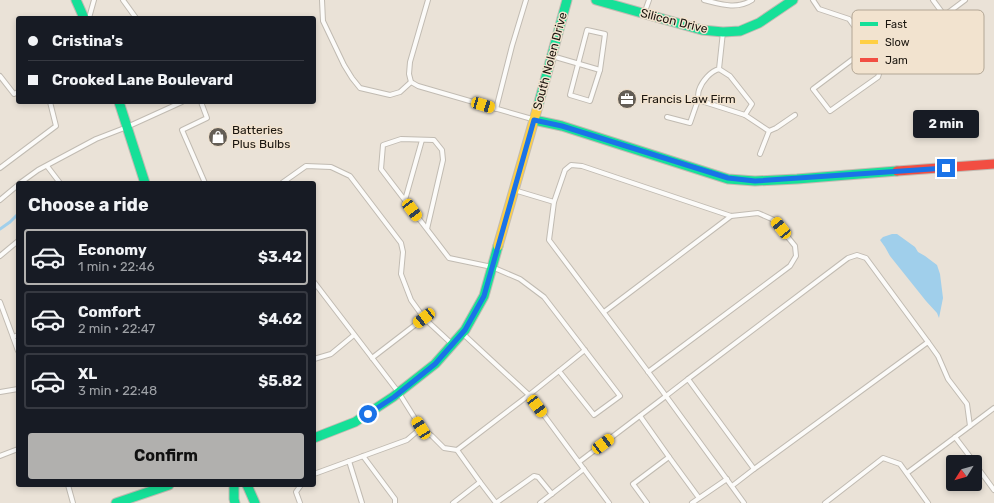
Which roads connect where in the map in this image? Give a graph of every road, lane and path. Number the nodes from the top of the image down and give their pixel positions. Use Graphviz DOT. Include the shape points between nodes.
graph roads {
  1 [pos="76,0"];
  2 [pos="94,0"];
  3 [pos="123,0"];
  4 [pos="322,0"];
  5 [pos="428,0"];
  6 [pos="526,0"];
  7 [pos="567,0"];
  8 [pos="596,0"];
  9 [pos="649,0"];
  10 [pos="704,0"];
  11 [pos="752,0"];
  12 [pos="793,0"];
  13 [pos="813,0"];
  14 [pos="933,0"];
  15 [pos="965,0"];
  16 [pos="940,10"];
  17 [pos="951,10"];
  18 [pos="644,14"];
  19 [pos="83,16"];
  20 [pos="90,16"];
  21 [pos="135,16"];
  22 [pos="852,22"];
  23 [pos="723,32"];
  24 [pos="552,55"];
  25 [pos="852,60"];
  26 [pos="579,64"];
  27 [pos="719,69"];
  28 [pos="600,70"];
  29 [pos="879,74"];
  30 [pos="0,76"];
  31 [pos="411,82"];
  32 [pos="16,93"];
  33 [pos="698,100"];
  34 [pos="50,104"];
  35 [pos="120,104"];
  36 [pos="178,104"];
  37 [pos="202,104"];
  38 [pos="496,109"];
  39 [pos="745,115"];
  40 [pos="795,115"];
  41 [pos="668,117"];
  42 [pos="534,120"];
  43 [pos="127,127"];
  44 [pos="769,131"];
  45 [pos="422,140"];
  46 [pos="760,154"];
  47 [pos="994,164"];
  48 [pos="47,166"];
  49 [pos="0,168"];
  50 [pos="23,181"];
  51 [pos="58,181"];
  52 [pos="144,181"];
  53 [pos="204,181"];
  54 [pos="285,181"];
  55 [pos="16,187"];
  56 [pos="514,190"];
  57 [pos="0,200"];
  58 [pos="404,200"];
  59 [pos="554,202"];
  60 [pos="731,216"];
  61 [pos="427,229"];
  62 [pos="16,243"];
  63 [pos="0,256"];
  64 [pos="492,268"];
  65 [pos="316,285"];
  66 [pos="0,302"];
  67 [pos="604,312"];
  68 [pos="424,318"];
  69 [pos="462,333"];
  70 [pos="354,335"];
  71 [pos="16,336"];
  72 [pos="13,337"];
  73 [pos="928,342"];
  74 [pos="453,344"];
  75 [pos="16,345"];
  76 [pos="585,350"];
  77 [pos="316,358"];
  78 [pos="372,358"];
  79 [pos="559,371"];
  80 [pos="648,372"];
  81 [pos="688,379"];
  82 [pos="16,389"];
  83 [pos="0,392"];
  84 [pos="399,393"];
  85 [pos="529,395"];
  86 [pos="666,396"];
  87 [pos="994,408"];
  88 [pos="640,416"];
  89 [pos="970,426"];
  90 [pos="421,428"];
  91 [pos="316,437"];
  92 [pos="955,437"];
  93 [pos="16,450"];
  94 [pos="457,450"];
  95 [pos="968,455"];
  96 [pos="0,456"];
  97 [pos="363,456"];
  98 [pos="669,457"];
  99 [pos="348,461"];
  100 [pos="579,462"];
  101 [pos="584,469"];
  102 [pos="754,469"];
  103 [pos="316,473"];
  104 [pos="907,473"];
  105 [pos="982,474"];
  106 [pos="727,479"];
  107 [pos="480,482"];
  108 [pos="732,486"];
  109 [pos="69,487"];
  110 [pos="163,487"];
  111 [pos="234,487"];
  112 [pos="248,487"];
  113 [pos="300,487"];
  114 [pos="994,490"];
  115 [pos="552,494"];
  116 [pos="699,498"];
  117 [pos="73,503"];
  118 [pos="116,503"];
  119 [pos="235,503"];
  120 [pos="255,503"];
  121 [pos="300,503"];
  122 [pos="362,503"];
  123 [pos="395,503"];
  124 [pos="453,503"];
  125 [pos="540,503"];
  126 [pos="609,503"];
  127 [pos="647,503"];
  128 [pos="692,503"];
  129 [pos="744,503"];
  130 [pos="825,503"];
  131 [pos="928,503"];
  1 -- 19 [label="street"];
  2 -- 20 [label="lane"];
  3 -- 21 [label="lane"];
  4 -- 31 [label="lane" via="323,21 344,65 360,88 390,95 400,92"];
  5 -- 31 [label="lane" via="410,62"];
  6 -- 38 [label="lane"];
  7 -- 24 [label="street, South Nolen Drive"];
  8 -- 18 [label="street, Silicon Drive"];
  9 -- 18 [label="lane"];
  10 -- 11 [label="lane" via="734,6"];
  12 -- 23 [label="street, Silicon Drive" via="759,23 740,31"];
  13 -- 22 [label="lane" via="819,9 850,19"];
  14 -- 16 [label="lane"];
  15 -- 17 [label="lane"];
  18 -- 23 [label="street, Silicon Drive" via="702,30"];
  23 -- 27 [label="lane"];
  24 -- 26 [label="lane"];
  24 -- 42 [label="street, South Nolen Drive"];
  25 -- 29 [label="lane" via="813,89 830,111"];
  26 -- 28 [label="lane"];
  26 -- 28 [label="lane" via="570,95 590,100"];
  26 -- 28 [label="lane" via="588,30 605,34"];
  27 -- 33 [label="lane" via="714,70 704,80"];
  27 -- 39 [label="lane" via="730,76 752,104"];
  30 -- 32 [label="lane" via="14,94"];
  31 -- 38 [label="lane"];
  33 -- 39 [label="lane"];
  33 -- 41 [label="lane" via="690,123"];
  34 -- 49 [label="lane" via="56,126"];
  35 -- 43 [label="street"];
  36 -- 43 [label="lane"];
  37 -- 53 [label="lane" via="207,118 182,130"];
  38 -- 42 [label="lane"];
  39 -- 44 [label="lane"];
  40 -- 44 [label="lane"];
  42 -- 47 [label="street" via="569,128 728,178 755,181"];
  42 -- 56 [label="street, South Nolen Drive"];
  43 -- 48 [label="lane" via="96,139"];
  43 -- 52 [label="street"];
  44 -- 46 [label="lane"];
  45 -- 58 [label="lane"];
  45 -- 58 [label="lane" via="401,139 383,145 381,169"];
  45 -- 61 [label="lane" via="434,140 442,150 443,160"];
  48 -- 50 [label="lane"];
  48 -- 51 [label="lane"];
  54 -- 68 [label="lane" via="306,166 331,167 350,176 401,243 401,274 411,300"];
  55 -- 57 [label="lane"];
  56 -- 59 [label="lane"];
  56 -- 64 [label="street, South Nolen Drive"];
  58 -- 61 [label="lane"];
  59 -- 60 [label="lane" via="565,170 571,165 582,166"];
  59 -- 67 [label="lane" via="549,240"];
  60 -- 67 [label="lane"];
  60 -- 80 [label="lane" via="758,213 774,220 795,246 796,256 790,266"];
  61 -- 64 [label="lane" via="449,258"];
  62 -- 63 [label="lane"];
  64 -- 69 [label="street, South Nolen Drive" via="484,296"];
  64 -- 76 [label="lane" via="520,278 544,297"];
  65 -- 70 [label="lane"];
  66 -- 72 [label="lane"];
  67 -- 80 [label="lane"];
  68 -- 74 [label="lane"];
  68 -- 78 [label="lane"];
  69 -- 74 [label="street, South Nolen Drive"];
  69 -- 85 [label="lane"];
  70 -- 77 [label="lane" via="331,354"];
  70 -- 78 [label="lane"];
  71 -- 72 [label="lane"];
  72 -- 75 [label="lane"];
  73 -- 81 [label="lane" via="866,258 857,255 848,258"];
  73 -- 89 [label="lane" via="938,356 948,379 967,404"];
  73 -- 102 [label="lane"];
  74 -- 84 [label="street, South Nolen Drive" via="435,364"];
  76 -- 79 [label="lane"];
  76 -- 79 [label="lane" via="620,396 594,416"];
  78 -- 84 [label="lane"];
  79 -- 85 [label="lane"];
  80 -- 86 [label="lane"];
  81 -- 86 [label="lane"];
  81 -- 102 [label="lane"];
  82 -- 83 [label="lane"];
  84 -- 90 [label="lane"];
  84 -- 91 [label="street, South Nolen Drive" via="355,422"];
  85 -- 94 [label="lane"];
  85 -- 100 [label="lane"];
  86 -- 88 [label="lane"];
  86 -- 106 [label="lane"];
  87 -- 89 [label="lane"];
  88 -- 98 [label="lane"];
  88 -- 100 [label="lane"];
  89 -- 92 [label="lane"];
  90 -- 94 [label="lane" via="444,448"];
  90 -- 97 [label="lane" via="407,440"];
  92 -- 95 [label="lane"];
  92 -- 104 [label="lane"];
  93 -- 96 [label="lane"];
  94 -- 107 [label="lane"];
  97 -- 99 [label="lane"];
  97 -- 123 [label="lane" via="395,499"];
  98 -- 116 [label="lane"];
  98 -- 127 [label="lane" via="633,484"];
  99 -- 103 [label="lane"];
  99 -- 122 [label="lane"];
  100 -- 101 [label="lane"];
  101 -- 115 [label="lane"];
  101 -- 126 [label="lane"];
  102 -- 108 [label="lane"];
  104 -- 130 [label="lane" via="900,464 883,458"];
  104 -- 131 [label="lane"];
  105 -- 114 [label="lane"];
  106 -- 108 [label="lane"];
  106 -- 116 [label="lane"];
  107 -- 115 [label="lane" via="496,503 534,476 538,477"];
  107 -- 124 [label="lane"];
  108 -- 129 [label="lane"];
  109 -- 117 [label="lane"];
  110 -- 118 [label="street"];
  111 -- 119 [label="street"];
  112 -- 120 [label="street"];
  113 -- 121 [label="lane" via="296,492"];
  115 -- 125 [label="lane"];
  116 -- 128 [label="lane"];
}
